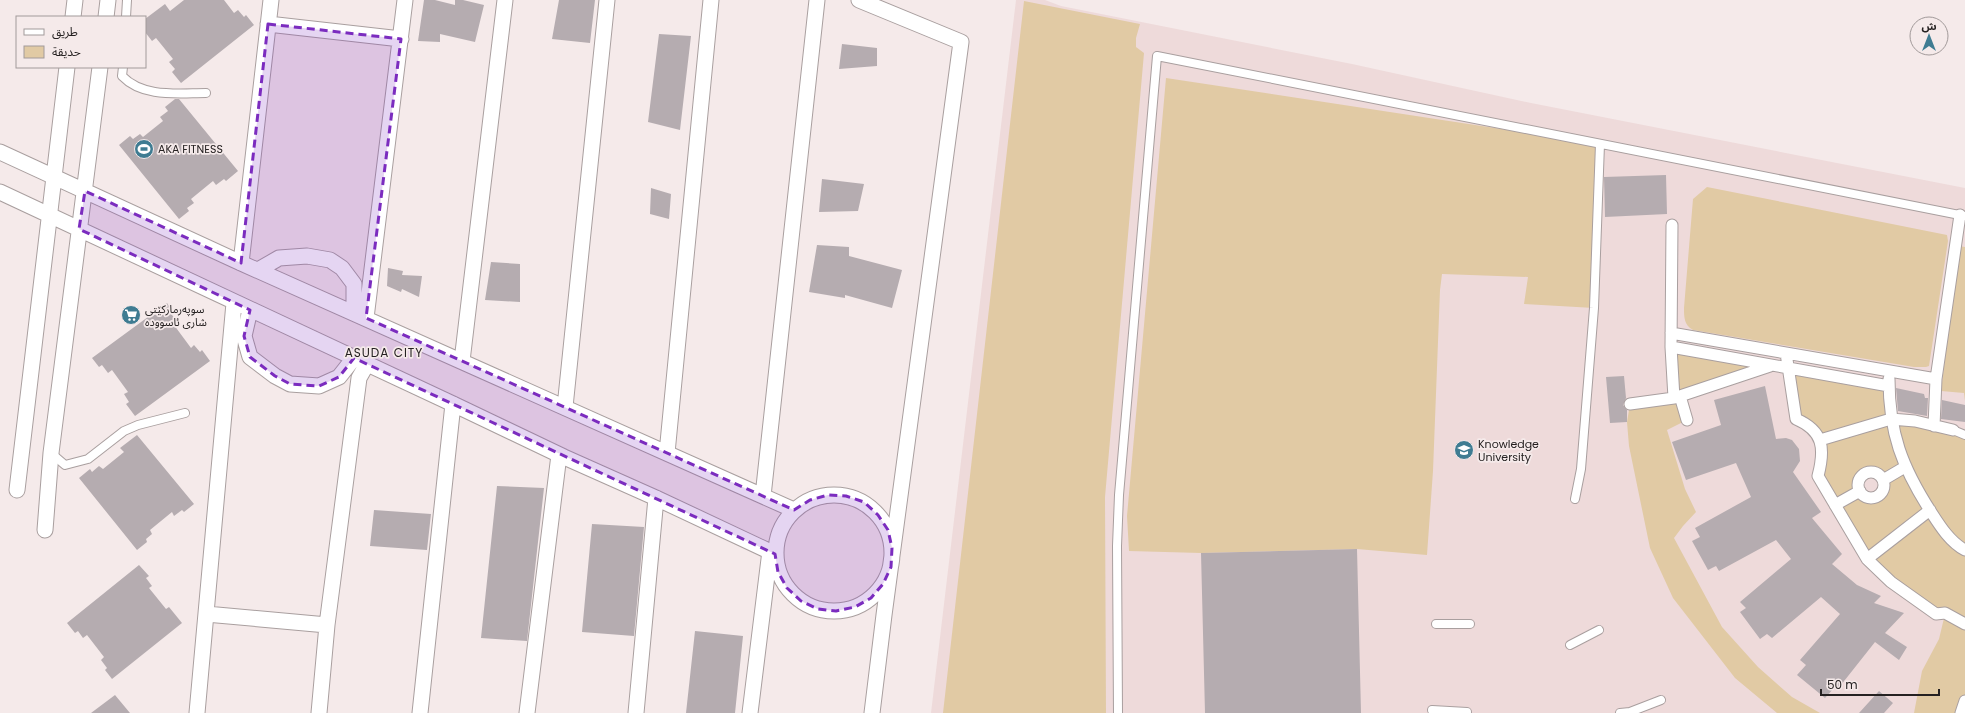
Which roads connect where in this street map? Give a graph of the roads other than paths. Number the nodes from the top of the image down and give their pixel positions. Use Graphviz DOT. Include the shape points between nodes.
graph roads {
  1 [pos="75,0"];
  2 [pos="108,0"];
  3 [pos="126,0"];
  4 [pos="270,0"];
  5 [pos="405,0"];
  6 [pos="505,0"];
  7 [pos="607,0"];
  8 [pos="711,0"];
  9 [pos="817,0"];
  10 [pos="859,0"];
  11 [pos="73,16"];
  12 [pos="106,16"];
  13 [pos="126,16"];
  14 [pos="268,24"];
  15 [pos="401,39"];
  16 [pos="67,68"];
  17 [pos="100,68"];
  18 [pos="123,68"];
  19 [pos="206,93"];
  20 [pos="1600,144"];
  21 [pos="0,152"];
  22 [pos="54,176"];
  23 [pos="85,191"];
  24 [pos="0,192"];
  25 [pos="49,215"];
  26 [pos="1963,216"];
  27 [pos="1672,225"];
  28 [pos="79,229"];
  29 [pos="242,263"];
  30 [pos="258,270"];
  31 [pos="234,303"];
  32 [pos="250,310"];
  33 [pos="360,315"];
  34 [pos="1671,333"];
  35 [pos="1671,347"];
  36 [pos="1786,353"];
  37 [pos="361,361"];
  38 [pos="462,361"];
  39 [pos="1770,366"];
  40 [pos="1788,369"];
  41 [pos="1889,371"];
  42 [pos="1936,379"];
  43 [pos="1889,386"];
  44 [pos="1677,397"];
  45 [pos="453,404"];
  46 [pos="1630,404"];
  47 [pos="565,407"];
  48 [pos="185,413"];
  49 [pos="1891,419"];
  50 [pos="1687,420"];
  51 [pos="1934,426"];
  52 [pos="1953,430"];
  53 [pos="1965,435"];
  54 [pos="1820,440"];
  55 [pos="51,453"];
  56 [pos="668,453"];
  57 [pos="559,455"];
  58 [pos="1905,467"];
  59 [pos="1883,480"];
  60 [pos="17,490"];
  61 [pos="1860,491"];
  62 [pos="763,496"];
  63 [pos="656,498"];
  64 [pos="1575,499"];
  65 [pos="1835,505"];
  66 [pos="794,510"];
  67 [pos="1930,510"];
  68 [pos="45,530"];
  69 [pos="1965,550"];
  70 [pos="773,552"];
  71 [pos="1867,559"];
  72 [pos="891,567"];
  73 [pos="206,614"];
  74 [pos="1436,624"];
  75 [pos="1470,624"];
  76 [pos="1965,624"];
  77 [pos="327,625"];
  78 [pos="1599,630"];
  79 [pos="1570,644"];
  80 [pos="1661,700"];
  81 [pos="1965,701"];
  82 [pos="1432,710"];
  83 [pos="1467,712"];
  84 [pos="197,713"];
  85 [pos="319,713"];
  86 [pos="420,713"];
  87 [pos="527,713"];
  88 [pos="636,713"];
  89 [pos="750,713"];
  90 [pos="872,713"];
  91 [pos="1118,713"];
  92 [pos="1620,713"];
  93 [pos="1961,713"];
  1 -- 11 [label="street"];
  2 -- 12 [label="street"];
  3 -- 13 [label="lane"];
  4 -- 14 [label="street"];
  5 -- 15 [label="street"];
  6 -- 38 [label="street"];
  7 -- 47 [label="street"];
  8 -- 56 [label="street"];
  9 -- 62 [label="street"];
  10 -- 72 [label="street" via="961,42"];
  14 -- 15 [label="street"];
  14 -- 29 [label="street"];
  15 -- 33 [label="street"];
  16 -- 22 [label="street"];
  17 -- 23 [label="street"];
  18 -- 19 [label="lane" via="122,76 130,85 140,89"];
  20 -- 26 [label="lane"];
  20 -- 64 [label="lane" via="1594,308 1581,469"];
  20 -- 91 [label="lane" via="1157,56 1119,495"];
  21 -- 22 [label="street"];
  22 -- 23 [label="street"];
  22 -- 25 [label="street"];
  23 -- 28 [label="street"];
  23 -- 29 [label="street"];
  24 -- 25 [label="street"];
  25 -- 28 [label="street"];
  25 -- 60 [label="street"];
  26 -- 42 [label="street"];
  27 -- 34 [label="street"];
  28 -- 31 [label="street"];
  28 -- 55 [label="street"];
  29 -- 30 [label="street"];
  30 -- 33 [label="street"];
  30 -- 33 [label="street" via="279,258 307,256 330,260 342,268 354,284"];
  31 -- 32 [label="street"];
  31 -- 73 [label="street"];
  32 -- 37 [label="street"];
  32 -- 37 [label="street" via="244,336 250,357 290,384 319,386 339,377"];
  33 -- 38 [label="street"];
  34 -- 35 [label="street"];
  34 -- 36 [label="street"];
  35 -- 39 [label="street"];
  35 -- 44 [label="street"];
  36 -- 40 [label="street"];
  36 -- 41 [label="street"];
  37 -- 45 [label="street"];
  37 -- 77 [label="street"];
  38 -- 47 [label="street"];
  39 -- 40 [label="street"];
  39 -- 44 [label="street"];
  40 -- 43 [label="street"];
  40 -- 54 [label="street" via="1796,419 1810,426"];
  41 -- 42 [label="street"];
  41 -- 43 [label="street"];
  42 -- 51 [label="street"];
  43 -- 49 [label="street"];
  44 -- 46 [label="street"];
  44 -- 50 [label="street"];
  45 -- 57 [label="street"];
  45 -- 86 [label="street"];
  47 -- 56 [label="street"];
  48 -- 55 [label="lane" via="124,431 88,460 65,465"];
  49 -- 51 [label="street"];
  49 -- 54 [label="street"];
  49 -- 58 [label="street"];
  51 -- 52 [label="street"];
  52 -- 53 [label="lane"];
  54 -- 65 [label="street" via="1822,454 1818,476"];
  55 -- 68 [label="street"];
  56 -- 62 [label="street"];
  57 -- 63 [label="street"];
  57 -- 87 [label="street"];
  58 -- 59 [label="street"];
  58 -- 67 [label="street"];
  59 -- 61 [label="street" via="1882,492 1876,497 1866,497"];
  59 -- 61 [label="street" via="1874,473 1865,474 1859,481"];
  61 -- 65 [label="street"];
  62 -- 66 [label="street"];
  63 -- 70 [label="street"];
  63 -- 88 [label="street"];
  65 -- 71 [label="street"];
  66 -- 70 [label="street" via="784,522"];
  66 -- 72 [label="street" via="810,500 828,495 846,496 864,502 878,514 888,530 892,548"];
  67 -- 69 [label="street" via="1946,533"];
  67 -- 71 [label="street"];
  70 -- 72 [label="street" via="778,572 787,588 801,601 818,609 836,611 855,607 871,598 883,584"];
  70 -- 89 [label="street"];
  71 -- 76 [label="street" via="1891,582 1936,614 1945,613"];
  72 -- 90 [label="street"];
  73 -- 77 [label="street"];
  73 -- 84 [label="street"];
  74 -- 75 [label="lane"];
  77 -- 85 [label="street"];
  78 -- 79 [label="lane"];
  80 -- 92 [label="lane" via="1630,712"];
  81 -- 93 [label="street"];
  82 -- 83 [label="lane"];
}
